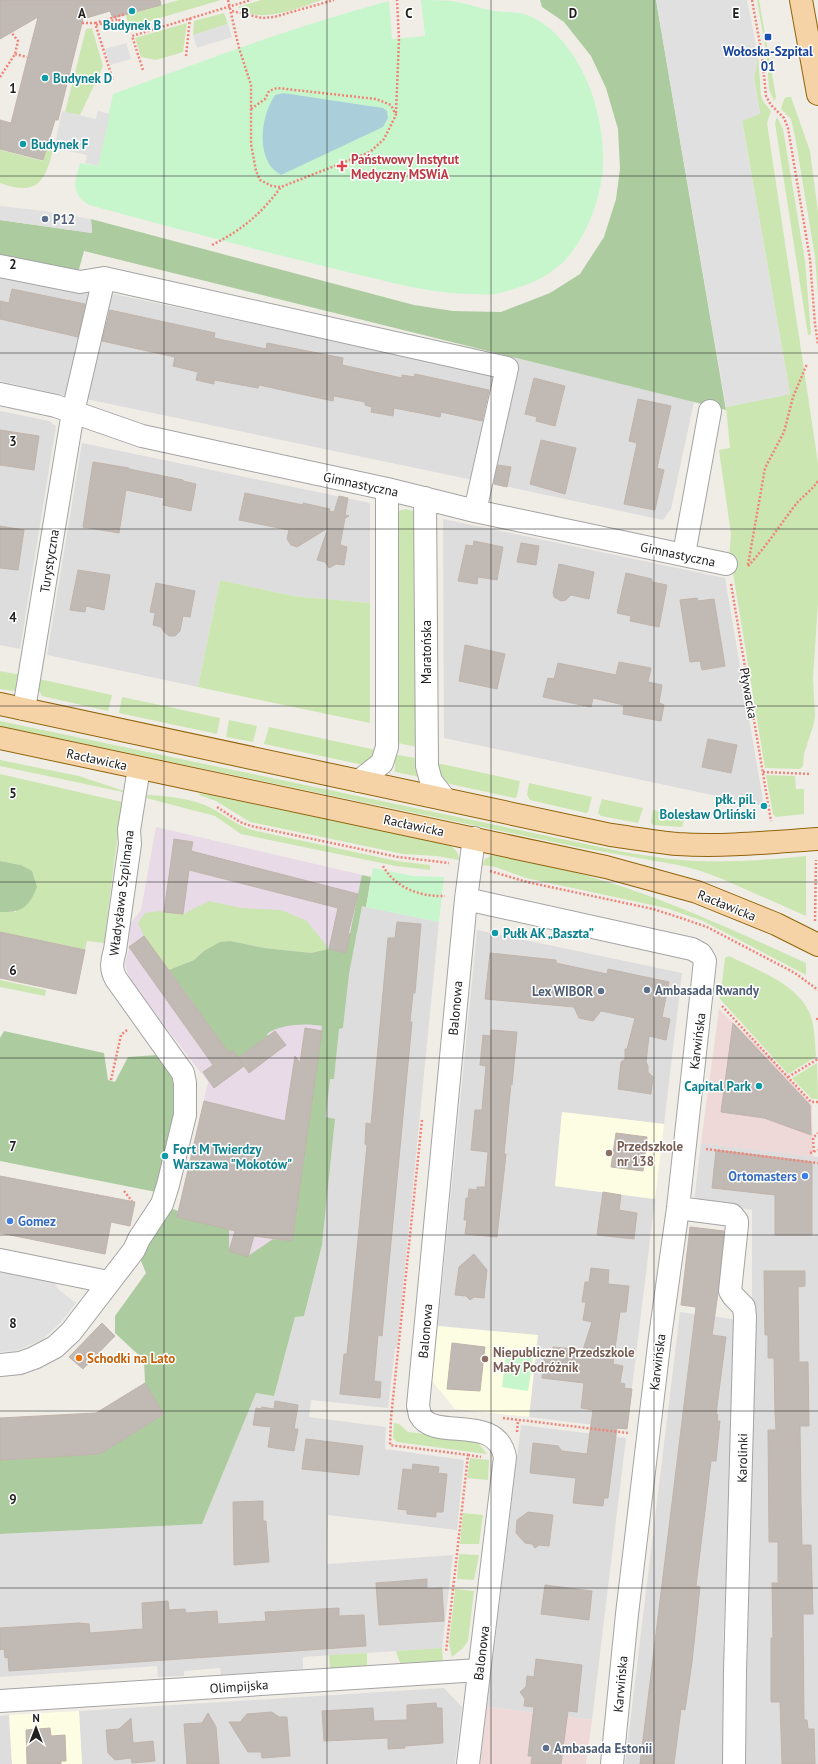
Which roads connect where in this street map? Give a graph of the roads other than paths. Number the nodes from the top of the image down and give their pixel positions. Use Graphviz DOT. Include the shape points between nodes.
graph roads {
  1 [pos="801,0"];
  2 [pos="818,94"];
  3 [pos="0,266"];
  4 [pos="104,278"];
  5 [pos="0,394"];
  6 [pos="710,411"];
  7 [pos="73,412"];
  8 [pos="387,489"];
  9 [pos="425,498"];
  10 [pos="475,511"];
  11 [pos="684,554"];
  12 [pos="727,570"];
  13 [pos="0,704"];
  14 [pos="24,709"];
  15 [pos="0,738"];
  16 [pos="139,768"];
  17 [pos="359,781"];
  18 [pos="445,799"];
  19 [pos="474,838"];
  20 [pos="817,846"];
  21 [pos="455,897"];
  22 [pos="818,945"];
  23 [pos="678,1208"];
  24 [pos="0,1260"];
  25 [pos="108,1282"];
  26 [pos="0,1364"];
  27 [pos="479,1670"];
  28 [pos="0,1701"];
  29 [pos="468,1764"];
  30 [pos="612,1764"];
  31 [pos="734,1764"];
  1 -- 2 [label="main road"];
  3 -- 4 [label="street" via="80,282"];
  4 -- 7 [label="street, Turystyczna"];
  4 -- 10 [label="street" via="507,368"];
  5 -- 7 [label="street, Gimnastyczna"];
  6 -- 11 [label="street"];
  7 -- 8 [label="street, Gimnastyczna" via="142,436"];
  7 -- 14 [label="street, Turystyczna"];
  8 -- 9 [label="street, Gimnastyczna"];
  8 -- 17 [label="street" via="387,747 382,763"];
  9 -- 10 [label="street, Gimnastyczna"];
  9 -- 18 [label="street, Maratońska" via="427,766 431,781"];
  10 -- 11 [label="street, Gimnastyczna"];
  11 -- 12 [label="street, Gimnastyczna"];
  13 -- 14 [label="main road"];
  14 -- 17 [label="main road"];
  15 -- 16 [label="main road, Racławicka"];
  16 -- 19 [label="main road, Racławicka"];
  16 -- 25 [label="street, Władysława Szpilmana" via="112,967 116,979 181,1068 185,1078 186,1103 185,1119 159,1209 134,1250"];
  17 -- 18 [label="main road"];
  18 -- 20 [label="main road" via="611,835 658,842"];
  19 -- 21 [label="street, Balonowa"];
  19 -- 22 [label="main road, Racławicka" via="662,881 729,904"];
  21 -- 23 [label="street, Karwińska" via="692,949 701,954 705,961"];
  21 -- 27 [label="street, Balonowa" via="418,1406 420,1415 427,1422 442,1427 477,1430 488,1434 503,1448 504,1459"];
  23 -- 30 [label="street, Karwińska" via="626,1614"];
  23 -- 31 [label="street, Karolinki" via="732,1216 737,1225 730,1290 744,1307 745,1317"];
  24 -- 25 [label="street"];
  25 -- 26 [label="street, Władysława Szpilmana" via="71,1332 55,1347 20,1363"];
  27 -- 28 [label="street, Olimpijska"];
  27 -- 29 [label="street, Balonowa"];
}
